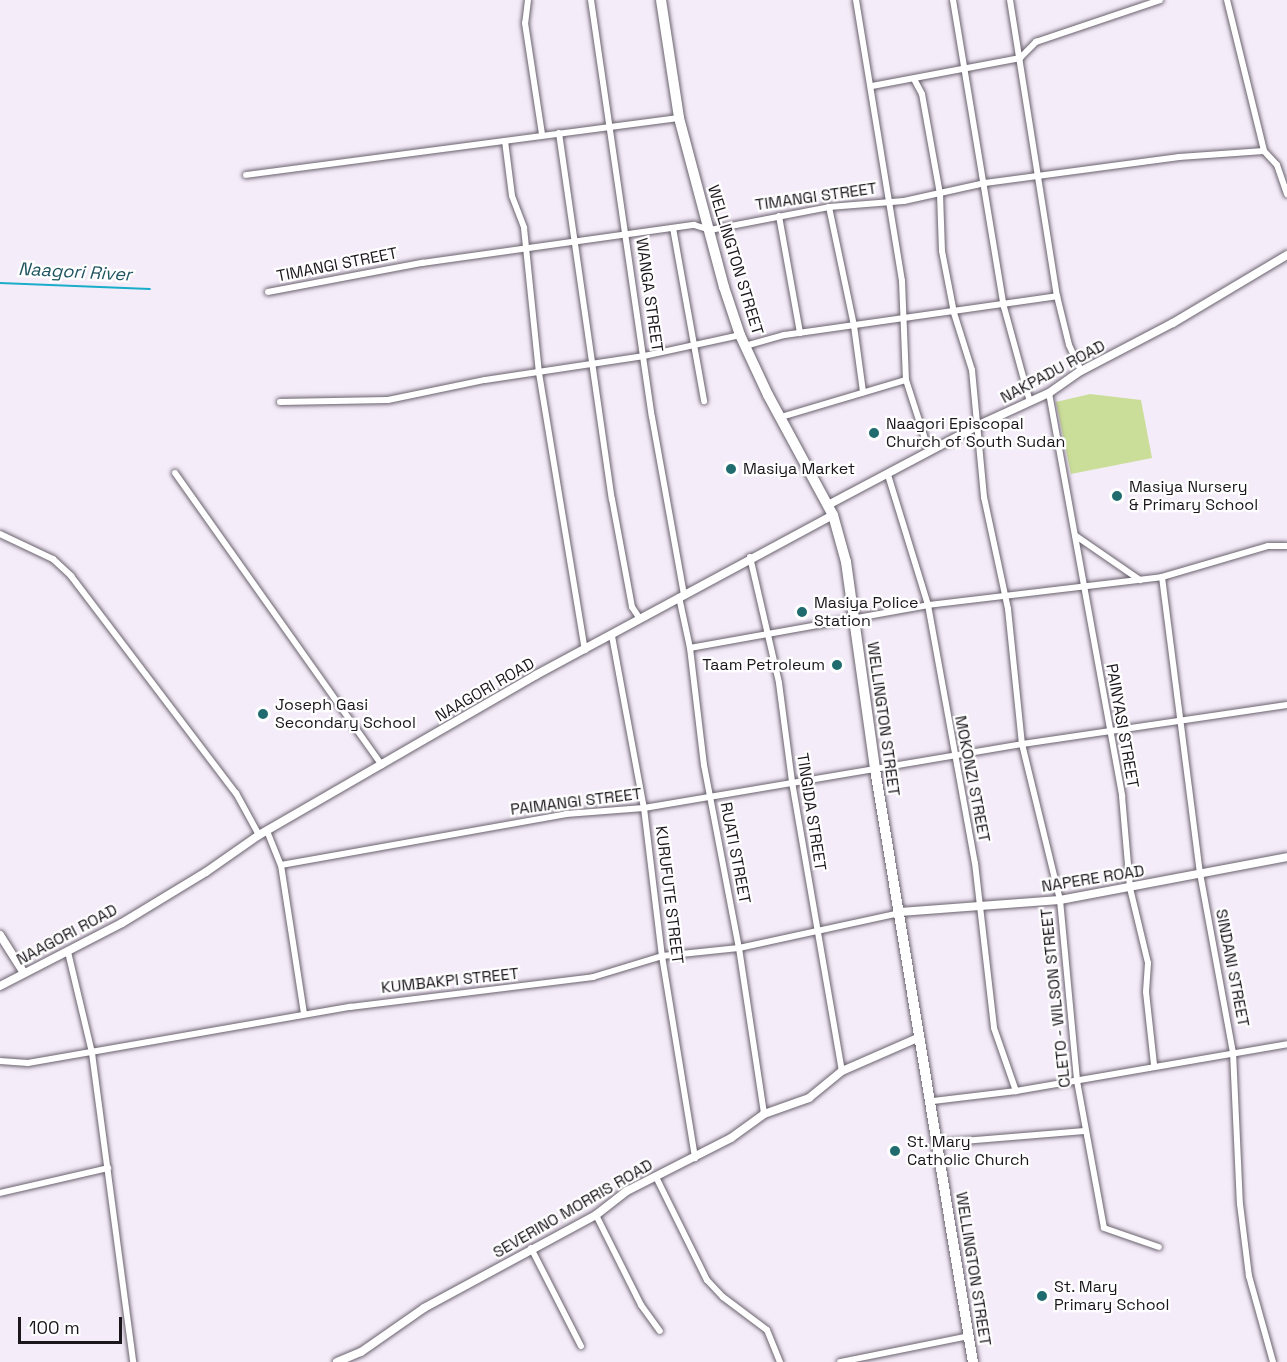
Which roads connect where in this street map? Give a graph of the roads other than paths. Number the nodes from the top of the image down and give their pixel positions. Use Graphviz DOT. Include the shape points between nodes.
graph roads {
  1 [pos="528,0"];
  2 [pos="591,0"];
  3 [pos="661,0"];
  4 [pos="856,0"];
  5 [pos="953,0"];
  6 [pos="1010,0"];
  7 [pos="1160,0"];
  8 [pos="1227,0"];
  9 [pos="1020,58"];
  10 [pos="964,68"];
  11 [pos="914,79"];
  12 [pos="872,86"];
  13 [pos="679,118"];
  14 [pos="607,126"];
  15 [pos="559,133"];
  16 [pos="542,134"];
  17 [pos="506,141"];
  18 [pos="1264,151"];
  19 [pos="246,175"];
  20 [pos="1036,177"];
  21 [pos="985,183"];
  22 [pos="940,194"];
  23 [pos="1287,194"];
  24 [pos="887,201"];
  25 [pos="829,207"];
  26 [pos="778,216"];
  27 [pos="673,228"];
  28 [pos="710,230"];
  29 [pos="627,236"];
  30 [pos="575,242"];
  31 [pos="525,252"];
  32 [pos="1287,255"];
  33 [pos="268,292"];
  34 [pos="1057,296"];
  35 [pos="1004,303"];
  36 [pos="954,313"];
  37 [pos="904,320"];
  38 [pos="855,326"];
  39 [pos="800,333"];
  40 [pos="740,335"];
  41 [pos="695,346"];
  42 [pos="745,346"];
  43 [pos="644,356"];
  44 [pos="592,366"];
  45 [pos="1081,371"];
  46 [pos="539,373"];
  47 [pos="906,380"];
  48 [pos="862,392"];
  49 [pos="1049,393"];
  50 [pos="704,401"];
  51 [pos="280,402"];
  52 [pos="1030,402"];
  53 [pos="780,417"];
  54 [pos="979,425"];
  55 [pos="929,451"];
  56 [pos="175,473"];
  57 [pos="888,475"];
  58 [pos="830,510"];
  59 [pos="0,534"];
  60 [pos="1076,536"];
  61 [pos="1287,546"];
  62 [pos="750,557"];
  63 [pos="1162,577"];
  64 [pos="1140,580"];
  65 [pos="1084,586"];
  66 [pos="681,596"];
  67 [pos="1005,597"];
  68 [pos="928,605"];
  69 [pos="640,619"];
  70 [pos="854,621"];
  71 [pos="766,635"];
  72 [pos="612,636"];
  73 [pos="690,648"];
  74 [pos="585,650"];
  75 [pos="1287,705"];
  76 [pos="1182,719"];
  77 [pos="1107,732"];
  78 [pos="1022,744"];
  79 [pos="954,757"];
  80 [pos="382,765"];
  81 [pos="875,769"];
  82 [pos="792,782"];
  83 [pos="710,795"];
  84 [pos="644,808"];
  85 [pos="263,833"];
  86 [pos="1287,857"];
  87 [pos="281,865"];
  88 [pos="1200,873"];
  89 [pos="1130,888"];
  90 [pos="1060,900"];
  91 [pos="978,904"];
  92 [pos="900,912"];
  93 [pos="817,931"];
  94 [pos="0,935"];
  95 [pos="740,948"];
  96 [pos="68,952"];
  97 [pos="662,956"];
  98 [pos="24,973"];
  99 [pos="0,986"];
  100 [pos="304,1014"];
  101 [pos="920,1037"];
  102 [pos="1287,1044"];
  103 [pos="1233,1052"];
  104 [pos="92,1053"];
  105 [pos="0,1061"];
  106 [pos="1154,1065"];
  107 [pos="842,1071"];
  108 [pos="1077,1081"];
  109 [pos="1016,1091"];
  110 [pos="933,1101"];
  111 [pos="764,1114"];
  112 [pos="1085,1131"];
  113 [pos="939,1143"];
  114 [pos="695,1158"];
  115 [pos="108,1168"];
  116 [pos="656,1177"];
  117 [pos="0,1193"];
  118 [pos="596,1215"];
  119 [pos="1159,1247"];
  120 [pos="531,1248"];
  121 [pos="660,1331"];
  122 [pos="969,1336"];
  123 [pos="581,1346"];
  124 [pos="133,1362"];
  125 [pos="337,1362"];
  126 [pos="780,1362"];
  127 [pos="840,1362"];
  128 [pos="973,1362"];
  129 [pos="1274,1362"];
  1 -- 16 [label="street" via="525,23"];
  2 -- 14 [label="street, WANGA STREET"];
  3 -- 13 [label="main road, WELLINGTON STREET"];
  4 -- 12 [label="street"];
  5 -- 10 [label="street"];
  6 -- 9 [label="street"];
  7 -- 9 [label="street" via="1036,42"];
  8 -- 18 [label="street"];
  9 -- 10 [label="street"];
  9 -- 20 [label="street"];
  10 -- 11 [label="street"];
  10 -- 21 [label="street"];
  11 -- 12 [label="street"];
  11 -- 22 [label="street, CLETO - WILSON STREET" via="922,94"];
  12 -- 24 [label="street"];
  13 -- 14 [label="street"];
  13 -- 28 [label="main road, WELLINGTON STREET"];
  14 -- 15 [label="street"];
  14 -- 29 [label="street, WANGA STREET"];
  15 -- 16 [label="street"];
  15 -- 30 [label="street"];
  16 -- 17 [label="street"];
  17 -- 19 [label="street"];
  17 -- 31 [label="street" via="512,196 524,228"];
  18 -- 20 [label="street, TIMANGI STREET" via="1179,157"];
  18 -- 23 [label="street" via="1277,165"];
  20 -- 21 [label="street, TIMANGI STREET"];
  20 -- 34 [label="street"];
  21 -- 22 [label="street, TIMANGI STREET"];
  21 -- 35 [label="street"];
  22 -- 24 [label="street, TIMANGI STREET"];
  22 -- 36 [label="street, CLETO - WILSON STREET" via="942,251"];
  24 -- 25 [label="street, TIMANGI STREET"];
  24 -- 37 [label="street" via="902,281"];
  25 -- 26 [label="street, TIMANGI STREET"];
  25 -- 38 [label="street"];
  26 -- 28 [label="street, TIMANGI STREET"];
  26 -- 39 [label="street"];
  27 -- 28 [label="street, TIMANGI STREET" via="694,225"];
  27 -- 29 [label="street, TIMANGI STREET"];
  27 -- 41 [label="street"];
  28 -- 40 [label="main road, WELLINGTON STREET"];
  29 -- 30 [label="street, TIMANGI STREET"];
  29 -- 43 [label="street, WANGA STREET"];
  30 -- 31 [label="street, TIMANGI STREET"];
  30 -- 44 [label="street"];
  31 -- 33 [label="street, TIMANGI STREET" via="422,263"];
  31 -- 46 [label="street"];
  32 -- 45 [label="street, NAKPADU ROAD" via="1173,323"];
  34 -- 35 [label="street"];
  34 -- 45 [label="street" via="1069,345"];
  35 -- 36 [label="street"];
  35 -- 52 [label="street"];
  36 -- 37 [label="street"];
  36 -- 54 [label="street, CLETO - WILSON STREET" via="972,370"];
  37 -- 38 [label="street"];
  37 -- 47 [label="street"];
  38 -- 39 [label="street"];
  38 -- 48 [label="street"];
  39 -- 42 [label="street"];
  40 -- 41 [label="street"];
  40 -- 42 [label="main road, WELLINGTON STREET"];
  41 -- 43 [label="street"];
  41 -- 50 [label="street"];
  42 -- 53 [label="main road, WELLINGTON STREET"];
  43 -- 44 [label="street"];
  43 -- 66 [label="street, WANGA STREET"];
  44 -- 46 [label="street"];
  44 -- 69 [label="street" via="632,607"];
  45 -- 49 [label="street, NAKPADU ROAD"];
  46 -- 51 [label="street" via="388,400"];
  46 -- 74 [label="street"];
  47 -- 48 [label="street"];
  47 -- 55 [label="street"];
  48 -- 53 [label="street"];
  49 -- 52 [label="street, NAKPADU ROAD"];
  49 -- 60 [label="street, PAINYASI STREET"];
  52 -- 54 [label="street, NAKPADU ROAD"];
  53 -- 58 [label="main road, WELLINGTON STREET"];
  54 -- 55 [label="street, NAKPADU ROAD"];
  54 -- 67 [label="street, CLETO - WILSON STREET" via="984,497"];
  55 -- 57 [label="street, NAKPADU ROAD"];
  56 -- 80 [label="street"];
  57 -- 58 [label="street, NAKPADU ROAD"];
  57 -- 68 [label="street, MOKONZI STREET"];
  58 -- 62 [label="street, NAAGORI ROAD"];
  58 -- 70 [label="main road, WELLINGTON STREET" via="846,562"];
  59 -- 85 [label="street" via="53,559 71,576"];
  60 -- 64 [label="street"];
  60 -- 65 [label="street, PAINYASI STREET"];
  61 -- 63 [label="street" via="1268,546"];
  62 -- 66 [label="street, NAAGORI ROAD"];
  62 -- 71 [label="street, TINGIDA STREET"];
  63 -- 64 [label="street"];
  63 -- 76 [label="street, SINDANI STREET"];
  64 -- 65 [label="street"];
  65 -- 67 [label="street"];
  65 -- 77 [label="street, PAINYASI STREET"];
  66 -- 69 [label="street, NAAGORI ROAD"];
  66 -- 73 [label="street, RUATI STREET"];
  67 -- 68 [label="street"];
  67 -- 78 [label="street, CLETO - WILSON STREET"];
  68 -- 70 [label="street"];
  68 -- 79 [label="street, MOKONZI STREET"];
  69 -- 72 [label="street, NAAGORI ROAD"];
  70 -- 71 [label="street"];
  70 -- 81 [label="main road, WELLINGTON STREET"];
  71 -- 73 [label="street"];
  71 -- 82 [label="street, TINGIDA STREET" via="779,683"];
  72 -- 74 [label="street, NAAGORI ROAD"];
  72 -- 84 [label="street, KURUFUTE STREET"];
  73 -- 83 [label="street, RUATI STREET"];
  74 -- 80 [label="street, NAAGORI ROAD"];
  75 -- 76 [label="street, PAIMANGI STREET"];
  76 -- 77 [label="street, PAIMANGI STREET"];
  76 -- 88 [label="street, SINDANI STREET"];
  77 -- 78 [label="street, PAIMANGI STREET"];
  77 -- 89 [label="street, PAINYASI STREET" via="1113,743 1122,796"];
  78 -- 79 [label="street, PAIMANGI STREET"];
  78 -- 90 [label="street, CLETO - WILSON STREET"];
  79 -- 81 [label="street, PAIMANGI STREET"];
  79 -- 91 [label="street, MOKONZI STREET" via="975,863"];
  80 -- 85 [label="street, NAAGORI ROAD"];
  81 -- 82 [label="street, PAIMANGI STREET"];
  81 -- 92 [label="main road, WELLINGTON STREET"];
  82 -- 83 [label="street, PAIMANGI STREET"];
  82 -- 93 [label="street, TINGIDA STREET"];
  83 -- 84 [label="street, PAIMANGI STREET"];
  83 -- 95 [label="street, RUATI STREET"];
  84 -- 87 [label="street, PAIMANGI STREET" via="566,814"];
  84 -- 97 [label="street, KURUFUTE STREET"];
  85 -- 87 [label="street"];
  85 -- 96 [label="street, NAAGORI ROAD" via="206,872"];
  86 -- 88 [label="street, NAPERE ROAD"];
  87 -- 100 [label="street"];
  88 -- 89 [label="street, NAPERE ROAD"];
  88 -- 103 [label="street, SINDANI STREET"];
  89 -- 90 [label="street, NAPERE ROAD"];
  89 -- 106 [label="street, PAINYASI STREET" via="1148,963 1146,992"];
  90 -- 91 [label="street, NAPERE ROAD"];
  90 -- 108 [label="street, CLETO - WILSON STREET"];
  91 -- 92 [label="street, NAPERE ROAD"];
  91 -- 109 [label="street, MOKONZI STREET" via="994,1028"];
  92 -- 93 [label="street, KUMBAKPI STREET"];
  92 -- 101 [label="main road, WELLINGTON STREET"];
  93 -- 95 [label="street, KUMBAKPI STREET"];
  93 -- 107 [label="street, TINGIDA STREET"];
  94 -- 98 [label="street"];
  95 -- 97 [label="street, KUMBAKPI STREET"];
  95 -- 111 [label="street, RUATI STREET"];
  96 -- 98 [label="street, NAAGORI ROAD"];
  96 -- 104 [label="street"];
  97 -- 100 [label="street, KUMBAKPI STREET" via="593,977"];
  97 -- 114 [label="street, KURUFUTE STREET"];
  98 -- 99 [label="street, NAAGORI ROAD"];
  100 -- 104 [label="street, KUMBAKPI STREET"];
  101 -- 107 [label="street, SEVERINO MORRIS ROAD"];
  101 -- 110 [label="main road, WELLINGTON STREET"];
  102 -- 103 [label="street"];
  103 -- 106 [label="street"];
  103 -- 129 [label="street, SINDANI STREET" via="1240,1204 1248,1266"];
  104 -- 105 [label="street, KUMBAKPI STREET" via="28,1063"];
  104 -- 115 [label="street"];
  106 -- 108 [label="street"];
  107 -- 111 [label="street, SEVERINO MORRIS ROAD" via="809,1098"];
  108 -- 109 [label="street"];
  108 -- 112 [label="street, CLETO - WILSON STREET"];
  109 -- 110 [label="street"];
  110 -- 113 [label="main road, WELLINGTON STREET"];
  111 -- 114 [label="street, SEVERINO MORRIS ROAD"];
  112 -- 113 [label="street"];
  112 -- 119 [label="street, CLETO - WILSON STREET" via="1104,1228"];
  113 -- 122 [label="main road, WELLINGTON STREET"];
  114 -- 116 [label="street, SEVERINO MORRIS ROAD"];
  115 -- 117 [label="street"];
  115 -- 124 [label="street"];
  116 -- 118 [label="street, SEVERINO MORRIS ROAD" via="627,1191"];
  116 -- 126 [label="street" via="707,1280 767,1330"];
  118 -- 120 [label="street, SEVERINO MORRIS ROAD"];
  118 -- 121 [label="street" via="641,1305"];
  120 -- 123 [label="street"];
  120 -- 125 [label="street, SEVERINO MORRIS ROAD" via="424,1308 361,1352"];
  122 -- 127 [label="street"];
  122 -- 128 [label="main road, WELLINGTON STREET"];
}
